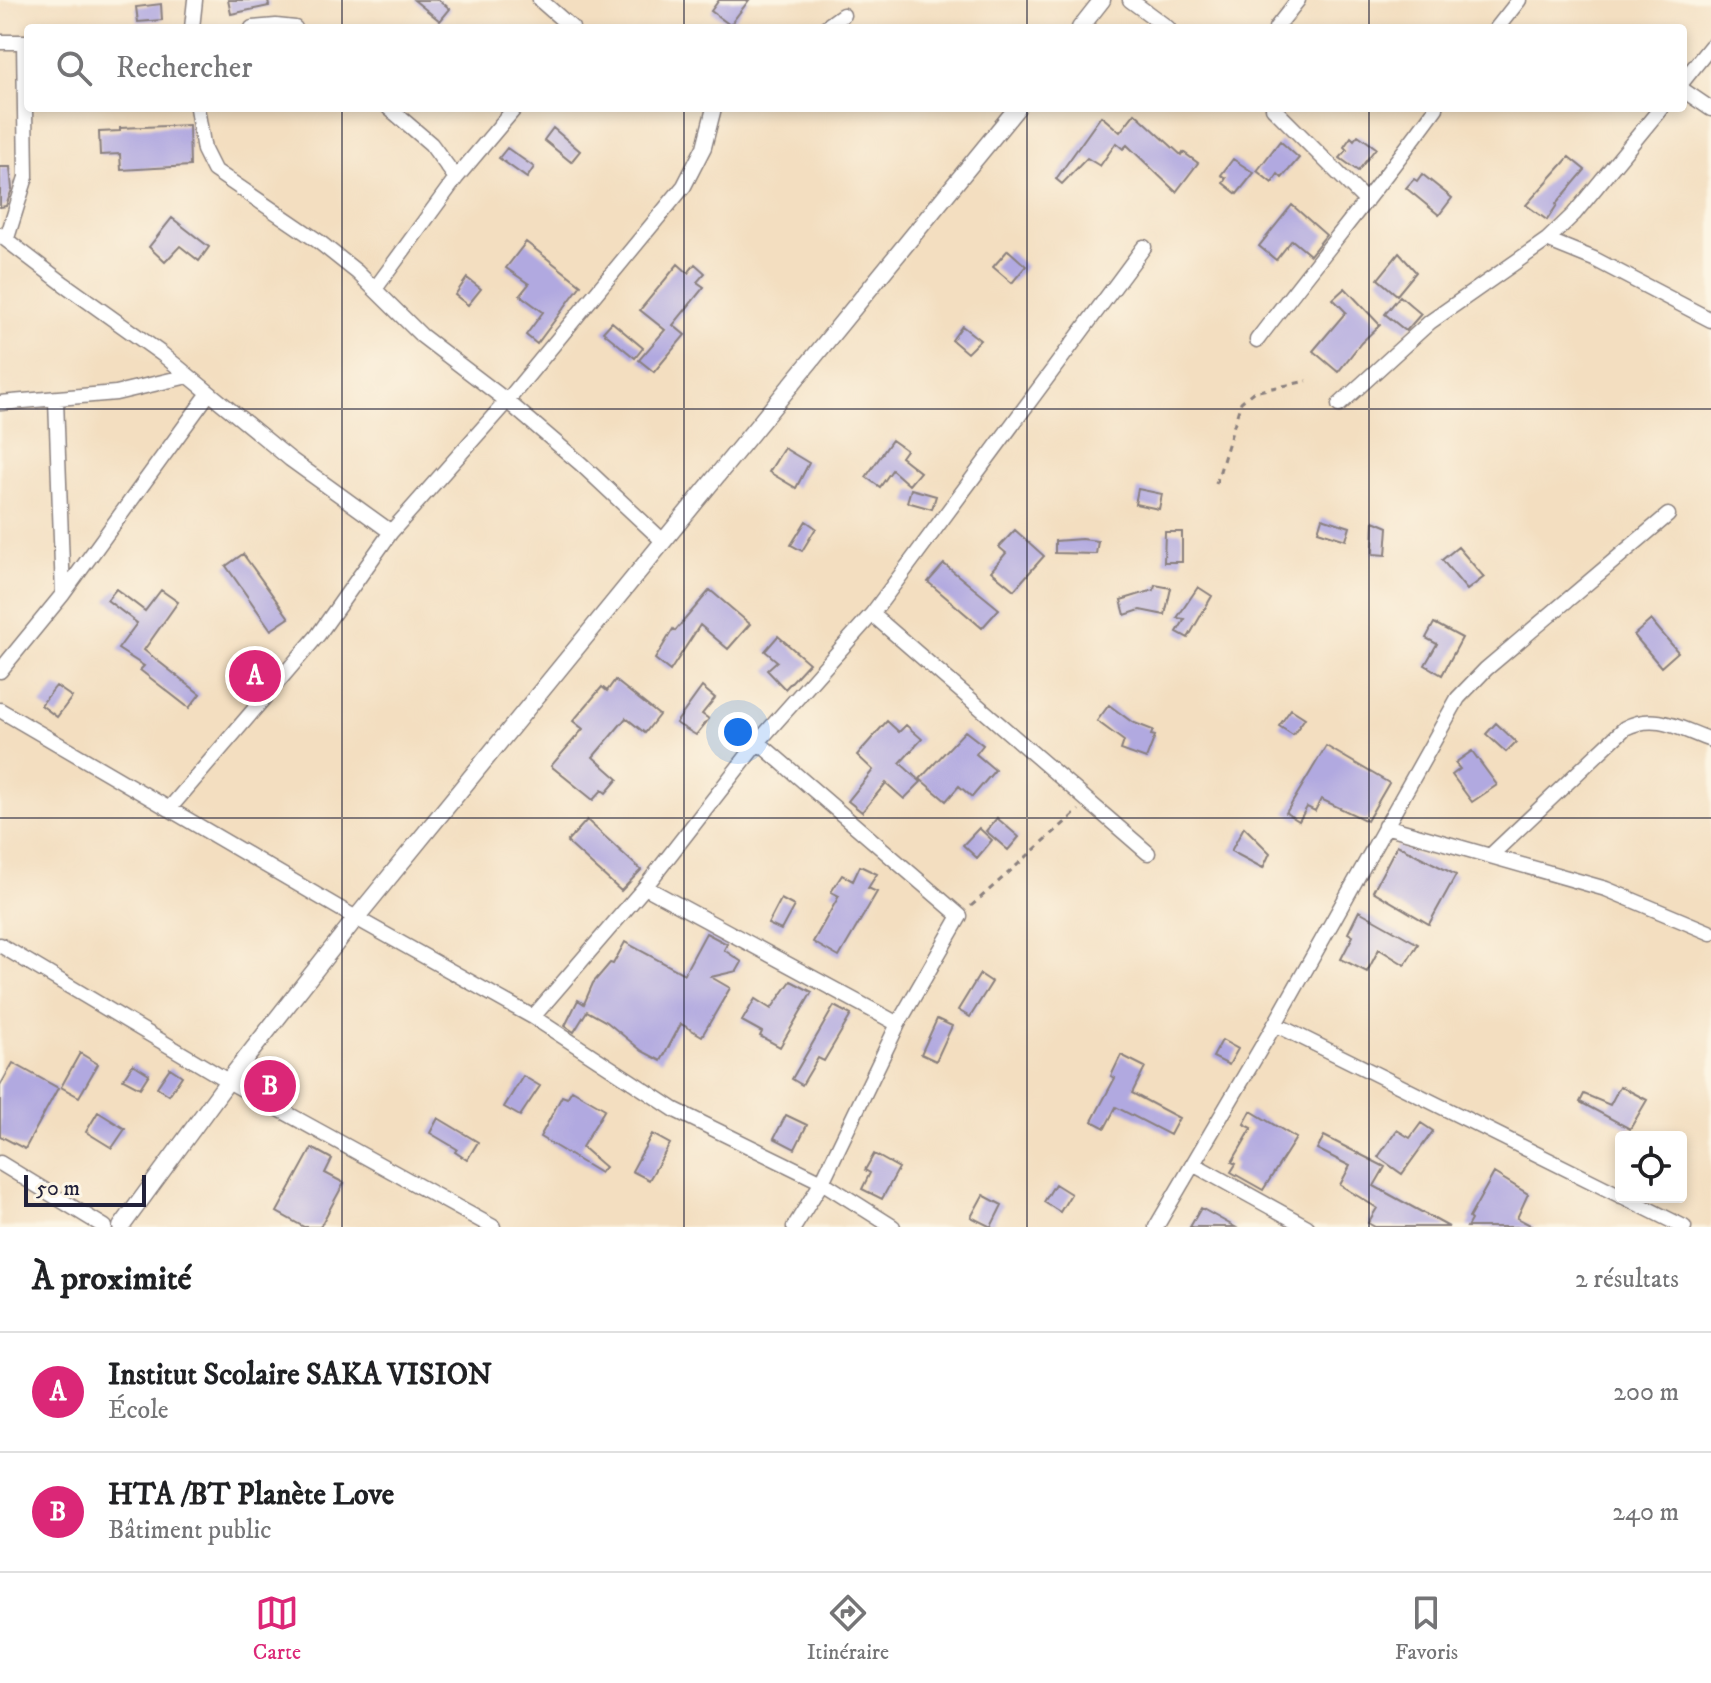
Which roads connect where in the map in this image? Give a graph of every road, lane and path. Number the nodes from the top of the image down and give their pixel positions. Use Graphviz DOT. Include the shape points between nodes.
graph roads {
  1 [pos="195,0"];
  2 [pos="540,0"];
  3 [pos="1102,0"];
  4 [pos="1130,0"];
  5 [pos="1298,0"];
  6 [pos="1519,0"];
  7 [pos="843,15"];
  8 [pos="192,24"];
  9 [pos="567,24"];
  10 [pos="831,24"];
  11 [pos="1083,24"];
  12 [pos="1163,24"];
  13 [pos="1279,24"];
  14 [pos="1500,24"];
  15 [pos="0,42"];
  16 [pos="24,42"];
  17 [pos="1711,46"];
  18 [pos="1687,76"];
  19 [pos="1687,93"];
  20 [pos="1711,109"];
  21 [pos="26,112"];
  22 [pos="198,112"];
  23 [pos="394,112"];
  24 [pos="512,112"];
  25 [pos="713,112"];
  26 [pos="1014,112"];
  27 [pos="1277,112"];
  28 [pos="1433,112"];
  29 [pos="1658,112"];
  30 [pos="456,178"];
  31 [pos="1366,201"];
  32 [pos="4,236"];
  33 [pos="1547,240"];
  34 [pos="1144,247"];
  35 [pos="375,289"];
  36 [pos="1711,320"];
  37 [pos="1257,340"];
  38 [pos="188,376"];
  39 [pos="1307,381"];
  40 [pos="209,393"];
  41 [pos="56,400"];
  42 [pos="507,401"];
  43 [pos="0,403"];
  44 [pos="1339,405"];
  45 [pos="1216,484"];
  46 [pos="1668,515"];
  47 [pos="391,532"];
  48 [pos="663,541"];
  49 [pos="63,594"];
  50 [pos="872,614"];
  51 [pos="0,671"];
  52 [pos="0,710"];
  53 [pos="1711,740"];
  54 [pos="758,742"];
  55 [pos="1088,802"];
  56 [pos="169,809"];
  57 [pos="1385,826"];
  58 [pos="1148,853"];
  59 [pos="1490,856"];
  60 [pos="645,887"];
  61 [pos="960,916"];
  62 [pos="356,918"];
  63 [pos="1711,933"];
  64 [pos="0,945"];
  65 [pos="533,1017"];
  66 [pos="898,1024"];
  67 [pos="1275,1024"];
  68 [pos="228,1081"];
  69 [pos="0,1163"];
  70 [pos="1193,1164"];
  71 [pos="822,1182"];
  72 [pos="1615,1193"];
  73 [pos="1636,1203"];
  74 [pos="105,1227"];
  75 [pos="121,1227"];
  76 [pos="493,1227"];
  77 [pos="794,1227"];
  78 [pos="893,1227"];
  79 [pos="1156,1227"];
  80 [pos="1307,1227"];
  81 [pos="1684,1227"];
  1 -- 8 [label="street"];
  2 -- 9 [label="street"];
  3 -- 11 [label="street"];
  4 -- 12 [label="street"];
  5 -- 13 [label="street"];
  6 -- 14 [label="street"];
  7 -- 10 [label="street"];
  15 -- 16 [label="street"];
  17 -- 18 [label="street"];
  19 -- 20 [label="street"];
  21 -- 32 [label="street" via="26,177"];
  22 -- 35 [label="street" via="204,150 214,170 318,241"];
  23 -- 30 [label="street" via="431,144"];
  24 -- 30 [label="street"];
  25 -- 42 [label="street" via="704,147 684,186"];
  26 -- 48 [label="street"];
  27 -- 31 [label="street"];
  28 -- 31 [label="street"];
  29 -- 33 [label="street"];
  30 -- 35 [label="street"];
  31 -- 37 [label="street"];
  32 -- 38 [label="street"];
  33 -- 36 [label="street"];
  33 -- 44 [label="street" via="1430,322"];
  34 -- 50 [label="street"];
  35 -- 42 [label="street" via="422,336"];
  38 -- 40 [label="street"];
  38 -- 41 [label="street" via="130,391"];
  39 -- 45 [label="path" via="1253,392 1241,402"];
  40 -- 47 [label="street"];
  40 -- 49 [label="street"];
  41 -- 43 [label="street"];
  41 -- 49 [label="street"];
  42 -- 47 [label="street"];
  42 -- 48 [label="street"];
  46 -- 57 [label="street" via="1471,683"];
  47 -- 56 [label="street" via="318,635"];
  48 -- 62 [label="street"];
  49 -- 51 [label="street"];
  50 -- 54 [label="street"];
  50 -- 55 [label="street"];
  52 -- 56 [label="street"];
  53 -- 59 [label="street" via="1657,720 1638,721"];
  54 -- 60 [label="street"];
  54 -- 61 [label="street"];
  55 -- 58 [label="street"];
  55 -- 61 [label="path"];
  56 -- 62 [label="street"];
  57 -- 59 [label="street"];
  57 -- 67 [label="street"];
  59 -- 63 [label="street" via="1606,889"];
  60 -- 65 [label="street"];
  60 -- 66 [label="street"];
  61 -- 66 [label="street"];
  62 -- 65 [label="street"];
  62 -- 68 [label="street"];
  64 -- 68 [label="street"];
  65 -- 71 [label="street" via="675,1110"];
  66 -- 71 [label="street"];
  67 -- 70 [label="street"];
  67 -- 72 [label="street"];
  68 -- 75 [label="street"];
  68 -- 76 [label="street"];
  69 -- 74 [label="street"];
  70 -- 79 [label="street"];
  70 -- 80 [label="street"];
  71 -- 77 [label="street"];
  71 -- 78 [label="street"];
  73 -- 81 [label="street"];
}
